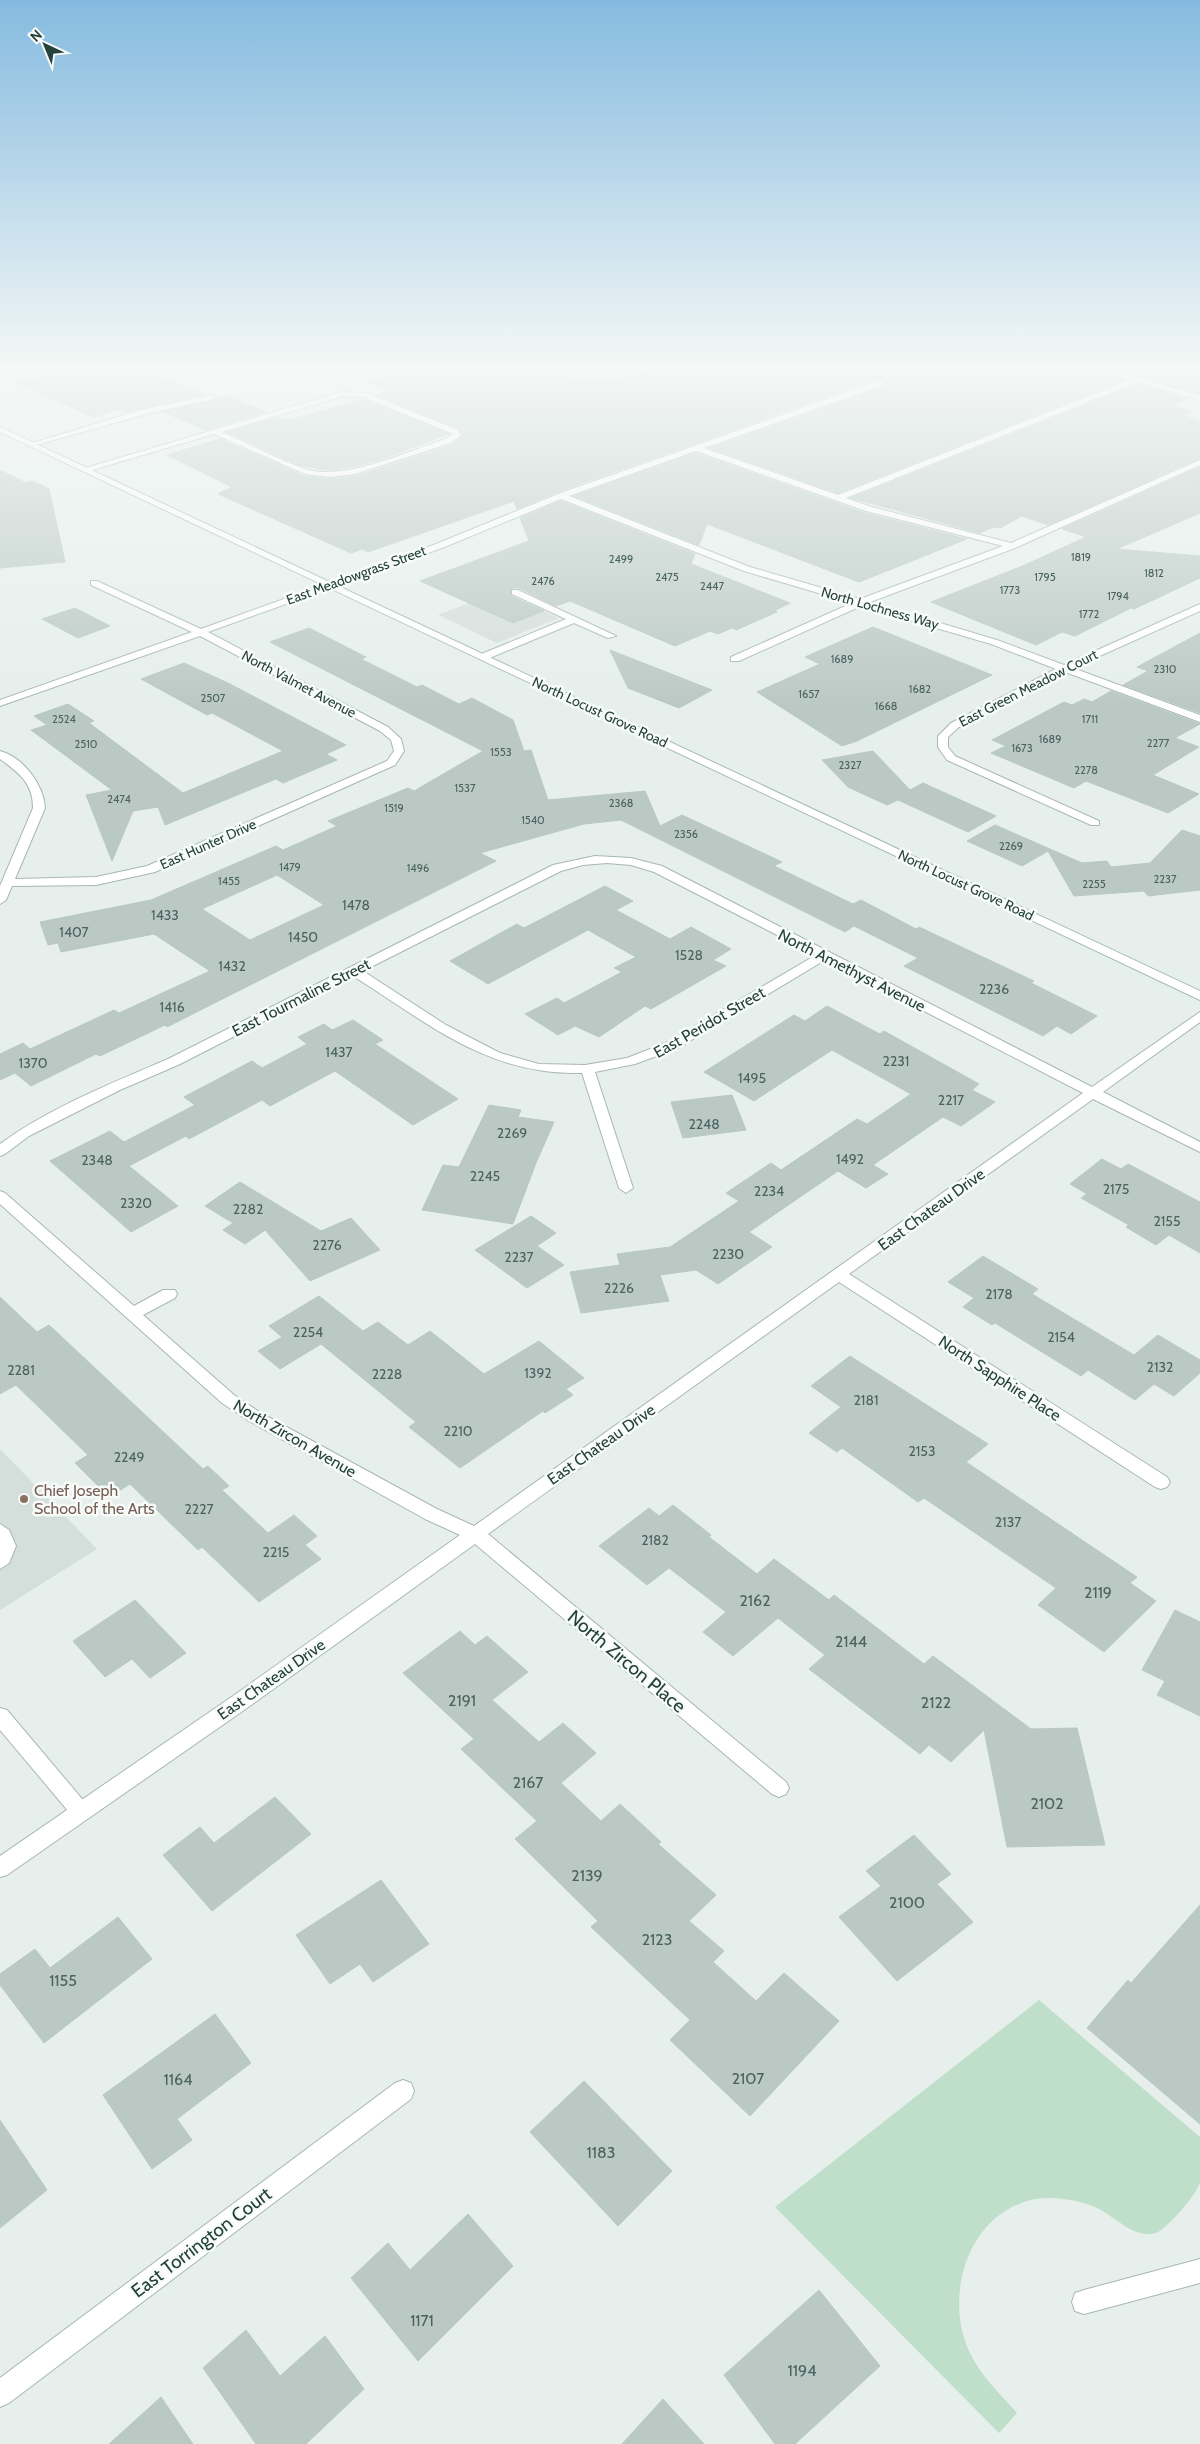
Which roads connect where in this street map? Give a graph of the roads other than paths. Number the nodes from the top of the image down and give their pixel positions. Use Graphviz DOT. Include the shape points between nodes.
graph roads {
  1 [pos="103,478"];
  2 [pos="611,478"];
  3 [pos="781,478"];
  4 [pos="888,478"];
  5 [pos="1164,478"];
  6 [pos="561,496"];
  7 [pos="838,498"];
  8 [pos="1012,546"];
  9 [pos="94,583"];
  10 [pos="329,584"];
  11 [pos="515,592"];
  12 [pos="862,602"];
  13 [pos="1200,607"];
  14 [pos="574,619"];
  15 [pos="200,632"];
  16 [pos="611,636"];
  17 [pos="482,657"];
  18 [pos="735,659"];
  19 [pos="1066,668"];
  20 [pos="0,703"];
  21 [pos="1200,719"];
  22 [pos="396,739"];
  23 [pos="0,754"];
  24 [pos="1095,823"];
  25 [pos="608,858"];
  26 [pos="7,883"];
  27 [pos="0,900"];
  28 [pos="823,956"];
  29 [pos="354,971"];
  30 [pos="1200,996"];
  31 [pos="1200,1016"];
  32 [pos="587,1069"];
  33 [pos="1094,1093"];
  34 [pos="1200,1148"];
  35 [pos="0,1151"];
  36 [pos="626,1188"];
  37 [pos="0,1196"];
  38 [pos="839,1275"];
  39 [pos="169,1294"];
  40 [pos="132,1314"];
  41 [pos="1162,1482"];
  42 [pos="0,1531"];
  43 [pos="476,1534"];
  44 [pos="0,1562"];
  45 [pos="0,1716"];
  46 [pos="779,1788"];
  47 [pos="81,1812"];
  48 [pos="0,1868"];
  49 [pos="403,2091"];
  50 [pos="1200,2271"];
  51 [pos="1084,2302"];
  52 [pos="0,2394"];
  1 -- 10 [label="street, North Locust Grove Road"];
  2 -- 6 [label="street, East Meadowgrass Street"];
  3 -- 7 [label="street"];
  4 -- 7 [label="street"];
  5 -- 8 [label="street"];
  6 -- 10 [label="street, East Meadowgrass Street" via="439,546"];
  6 -- 12 [label="street, North Lochness Way" via="747,569"];
  7 -- 8 [label="street" via="903,519"];
  8 -- 12 [label="street"];
  9 -- 15 [label="street, North Valmet Avenue"];
  10 -- 15 [label="street, East Meadowgrass Street"];
  10 -- 17 [label="street, North Locust Grove Road"];
  11 -- 14 [label="street"];
  12 -- 18 [label="street"];
  12 -- 19 [label="street, North Lochness Way" via="994,642"];
  13 -- 19 [label="street, East Green Meadow Court"];
  14 -- 16 [label="street"];
  14 -- 17 [label="street"];
  15 -- 20 [label="street, East Meadowgrass Street"];
  15 -- 22 [label="street, North Valmet Avenue" via="384,729"];
  17 -- 30 [label="street, North Locust Grove Road"];
  19 -- 21 [label="street, North Lochness Way"];
  19 -- 24 [label="street, East Green Meadow Court" via="955,725 944,736 943,747 951,758"];
  22 -- 26 [label="street, East Hunter Drive" via="399,751 391,762 151,869 96,881"];
  23 -- 26 [label="street" via="25,773 40,796 39,808"];
  25 -- 28 [label="street, North Amethyst Avenue" via="635,861 658,869"];
  25 -- 29 [label="street, East Tourmaline Street" via="557,868"];
  26 -- 27 [label="street"];
  28 -- 32 [label="street, East Peridot Street" via="648,1058"];
  28 -- 33 [label="street, North Amethyst Avenue"];
  29 -- 32 [label="street, East Peridot Street" via="496,1056 524,1065"];
  29 -- 35 [label="street, East Tourmaline Street" via="24,1133"];
  31 -- 33 [label="street, East Chateau Drive"];
  32 -- 36 [label="street"];
  33 -- 34 [label="street, North Amethyst Avenue"];
  33 -- 38 [label="street, East Chateau Drive"];
  37 -- 40 [label="street, North Zircon Avenue"];
  38 -- 41 [label="street, North Sapphire Place"];
  38 -- 43 [label="street, East Chateau Drive"];
  39 -- 40 [label="street"];
  40 -- 43 [label="street, North Zircon Avenue" via="228,1399 255,1418 431,1514"];
  42 -- 44 [label="street" via="8,1546"];
  43 -- 46 [label="street, North Zircon Place"];
  43 -- 47 [label="street, East Chateau Drive"];
  45 -- 47 [label="street"];
  47 -- 48 [label="street, East Chateau Drive"];
  49 -- 52 [label="street, East Torrington Court"];
  50 -- 51 [label="street"];
}
